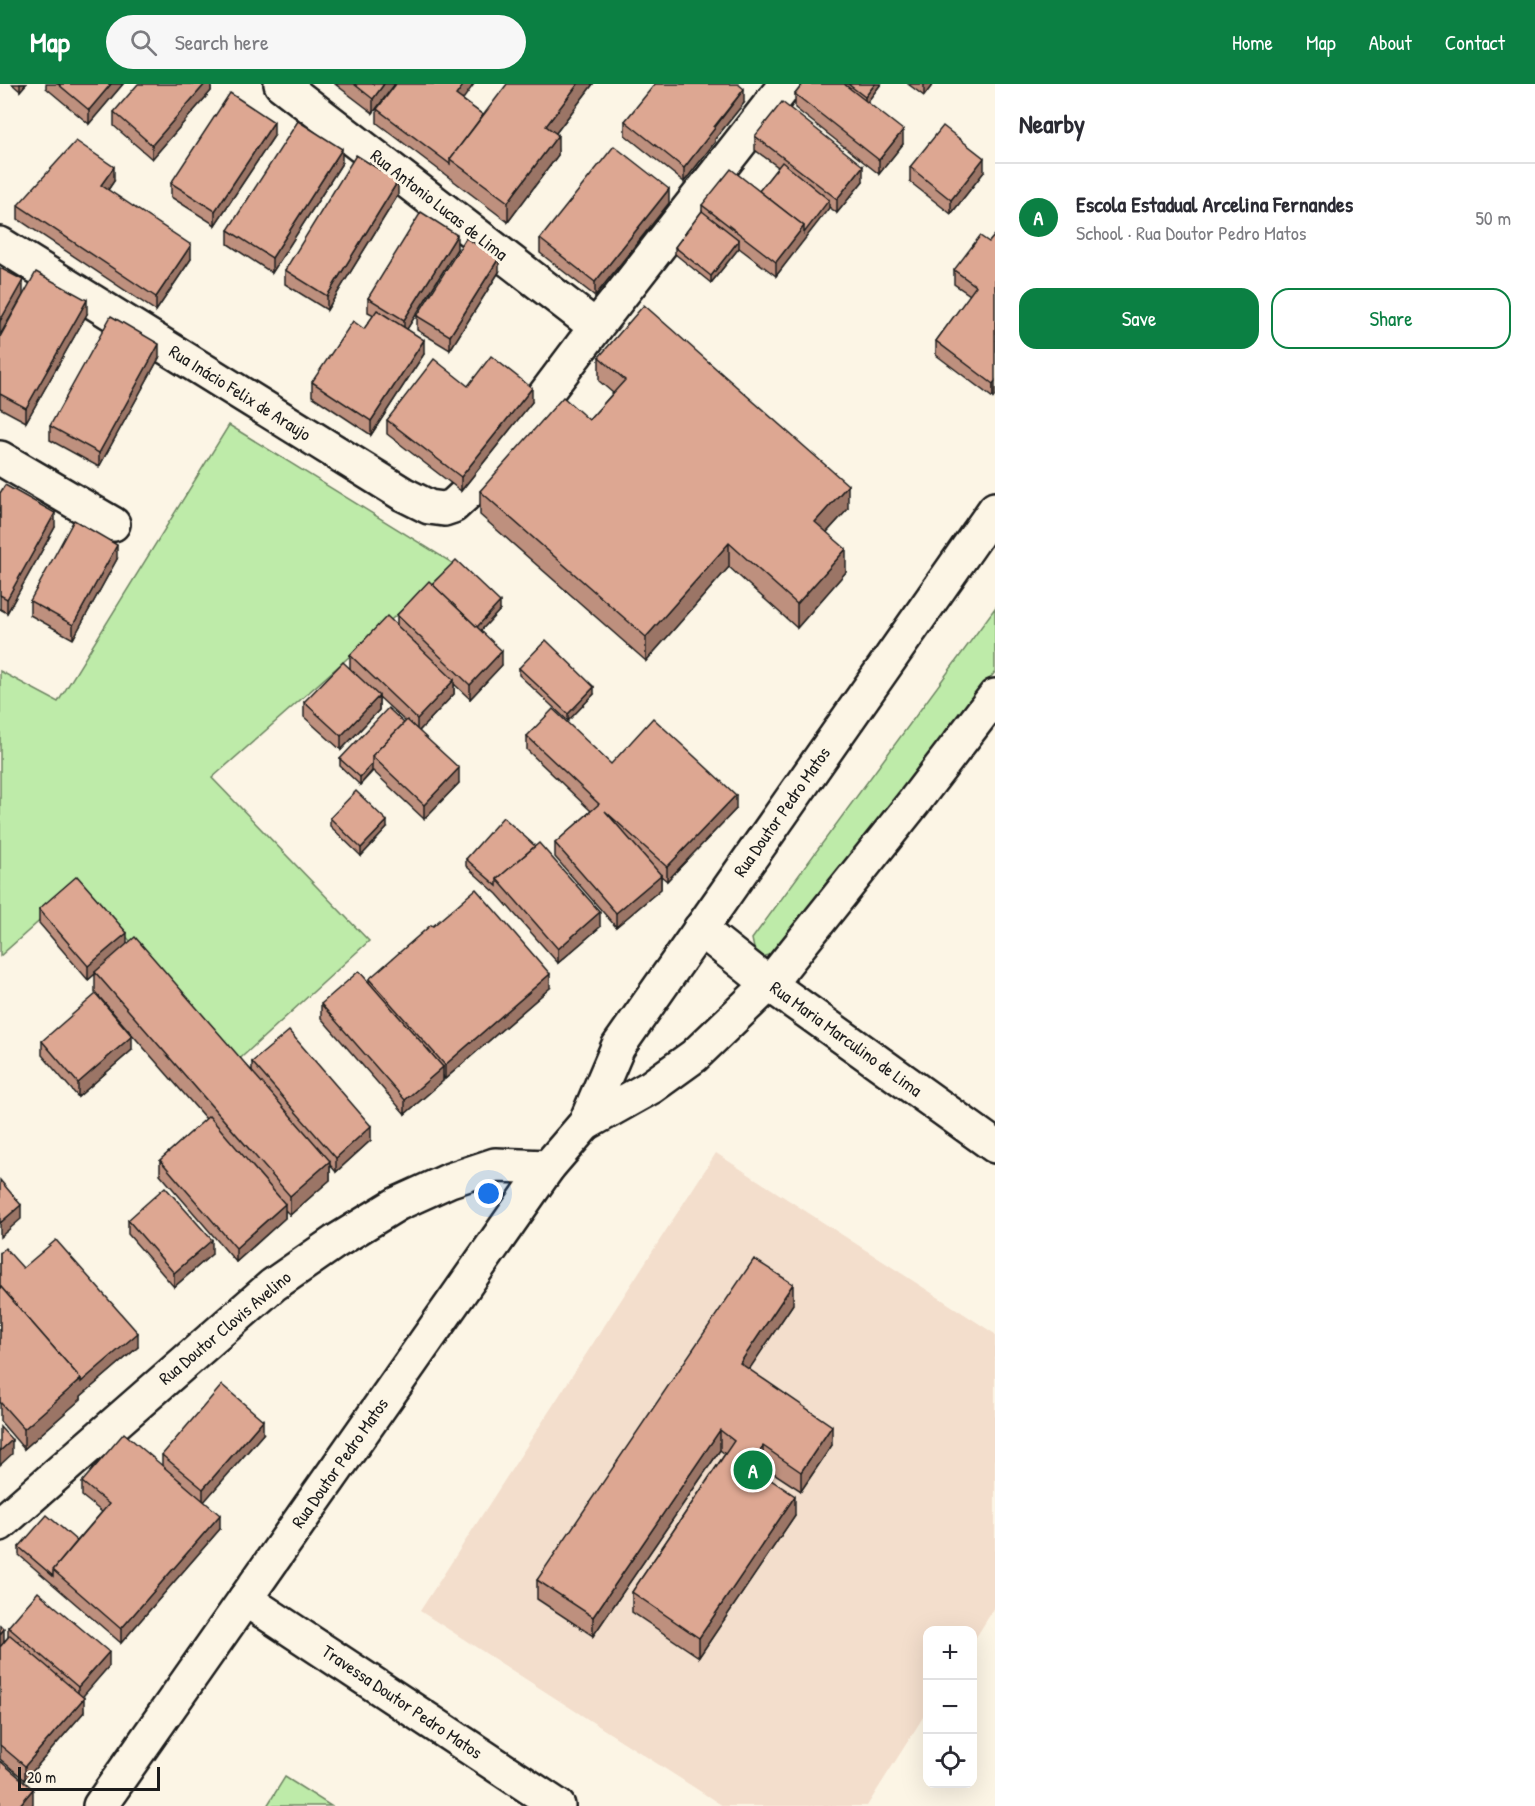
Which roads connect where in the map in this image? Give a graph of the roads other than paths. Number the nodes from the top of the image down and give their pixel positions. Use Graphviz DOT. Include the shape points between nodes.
graph roads {
  1 [pos="281,84"];
  2 [pos="786,84"];
  3 [pos="0,244"];
  4 [pos="596,327"];
  5 [pos="0,458"];
  6 [pos="995,508"];
  7 [pos="113,524"];
  8 [pos="995,696"];
  9 [pos="700,929"];
  10 [pos="769,984"];
  11 [pos="585,1124"];
  12 [pos="995,1146"];
  13 [pos="548,1167"];
  14 [pos="0,1524"];
  15 [pos="245,1599"];
  16 [pos="100,1806"];
  17 [pos="558,1806"];
  1 -- 4 [label="street, Rua Antonio Lucas de Lima"];
  2 -- 4 [label="street"];
  3 -- 4 [label="street, Rua Inácio Felix de Araujo" via="429,507 453,506 480,481"];
  5 -- 7 [label="street"];
  6 -- 9 [label="street, Rua Doutor Pedro Matos"];
  8 -- 10 [label="street, Rua Doutor Pedro Matos"];
  9 -- 10 [label="street, Rua Maria Marculino de Lima"];
  9 -- 11 [label="street, Rua Doutor Pedro Matos" via="618,1047"];
  10 -- 11 [label="street, Rua Doutor Pedro Matos" via="694,1056 651,1088"];
  10 -- 12 [label="street, Rua Maria Marculino de Lima"];
  11 -- 13 [label="street, Rua Doutor Pedro Matos"];
  13 -- 14 [label="street, Rua Doutor Clovis Avelino" via="495,1165 461,1176 397,1204 335,1242 273,1284"];
  13 -- 15 [label="street, Rua Doutor Pedro Matos"];
  15 -- 16 [label="street, Rua Doutor Pedro Matos"];
  15 -- 17 [label="street, Travessa Doutor Pedro Matos"];
}
